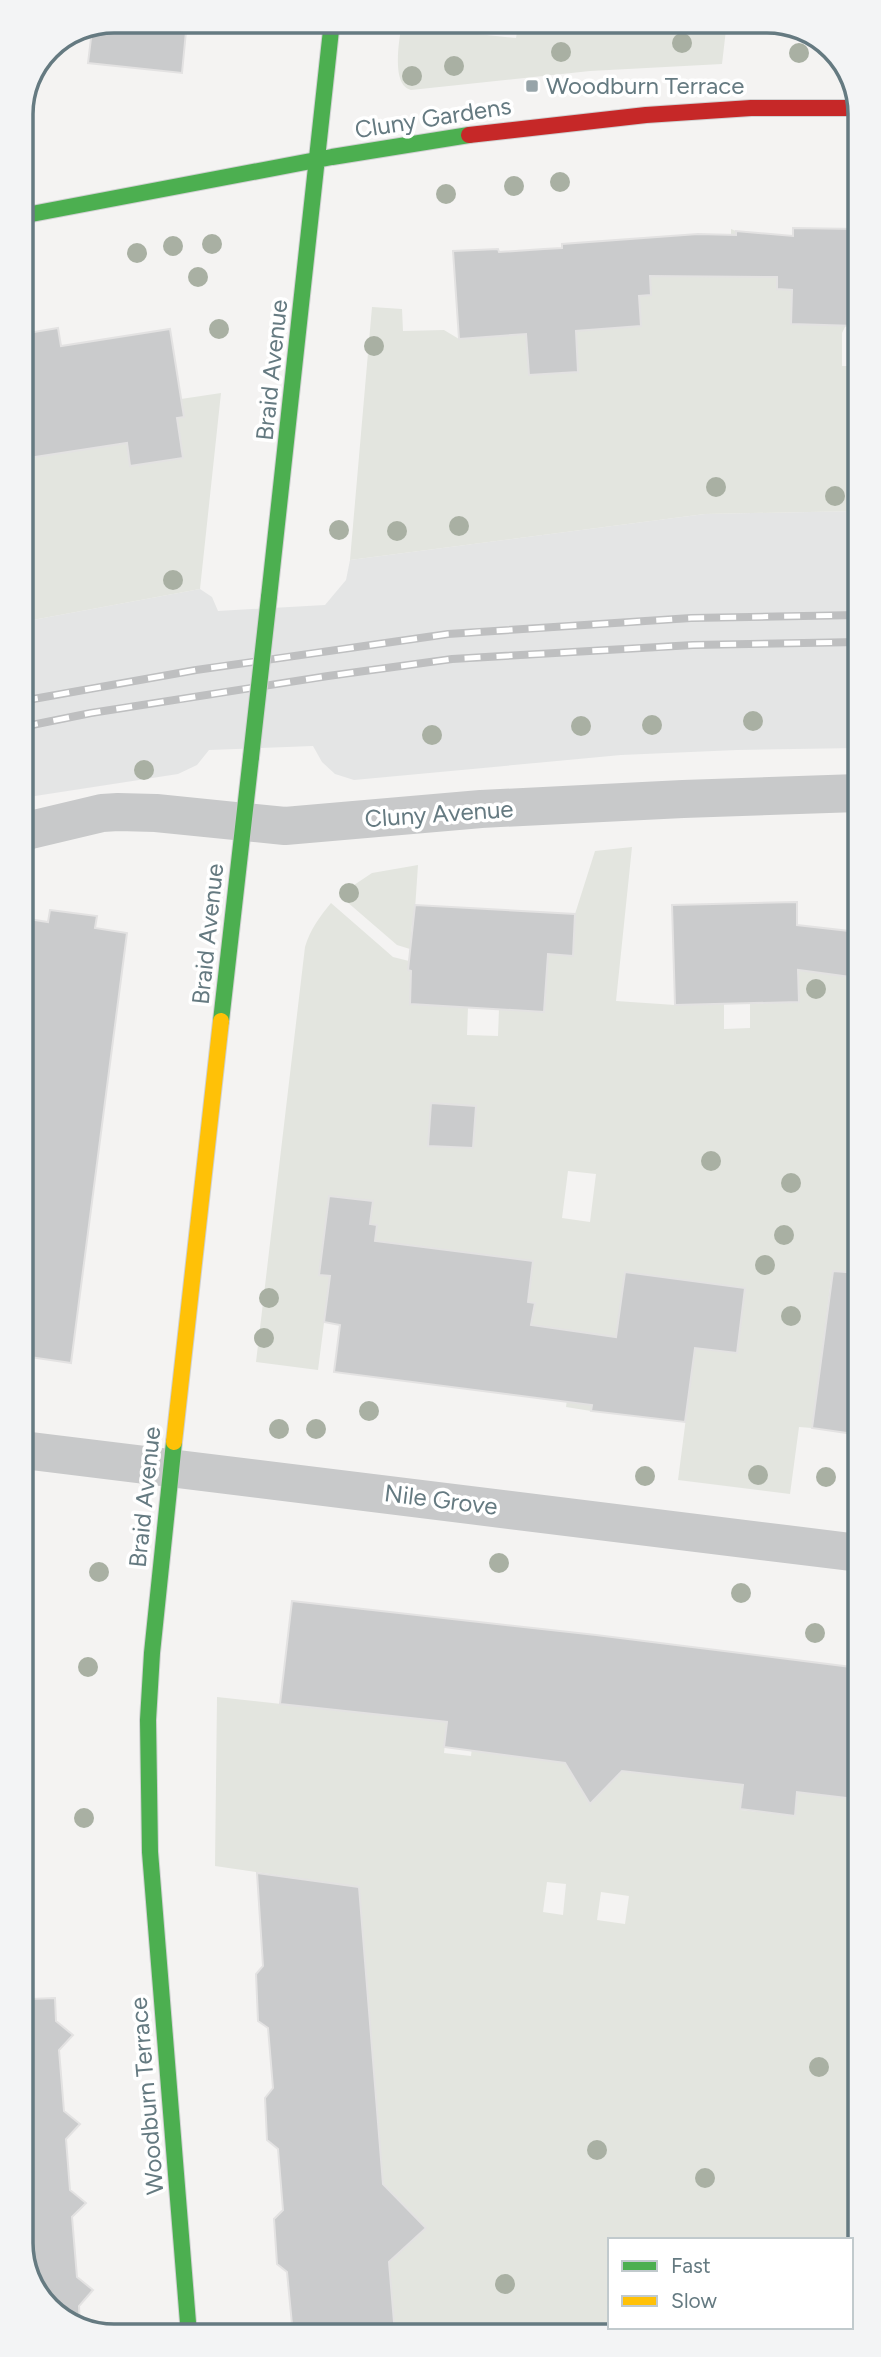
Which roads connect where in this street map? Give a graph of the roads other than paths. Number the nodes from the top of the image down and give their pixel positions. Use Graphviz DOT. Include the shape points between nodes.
graph roads {
  1 [pos="331,33"];
  2 [pos="847,108"];
  3 [pos="317,159"];
  4 [pos="33,214"];
  5 [pos="848,793"];
  6 [pos="243,822"];
  7 [pos="33,829"];
  8 [pos="33,1451"];
  9 [pos="171,1468"];
  10 [pos="848,1552"];
  11 [pos="150,1852"];
  12 [pos="189,2324"];
  1 -- 3 [label="street, Braid Avenue"];
  2 -- 3 [label="street, Cluny Gardens" via="668,111"];
  3 -- 4 [label="street, Cluny Gardens"];
  3 -- 6 [label="street, Braid Avenue, bridge"];
  5 -- 6 [label="street, Cluny Avenue" via="481,809 285,826"];
  6 -- 7 [label="street, Cluny Avenue" via="118,812"];
  6 -- 9 [label="street, Braid Avenue"];
  8 -- 9 [label="street, Nile Grove"];
  9 -- 10 [label="street, Nile Grove"];
  9 -- 11 [label="street, Braid Avenue" via="148,1720"];
  11 -- 12 [label="street, Woodburn Terrace"];
}
